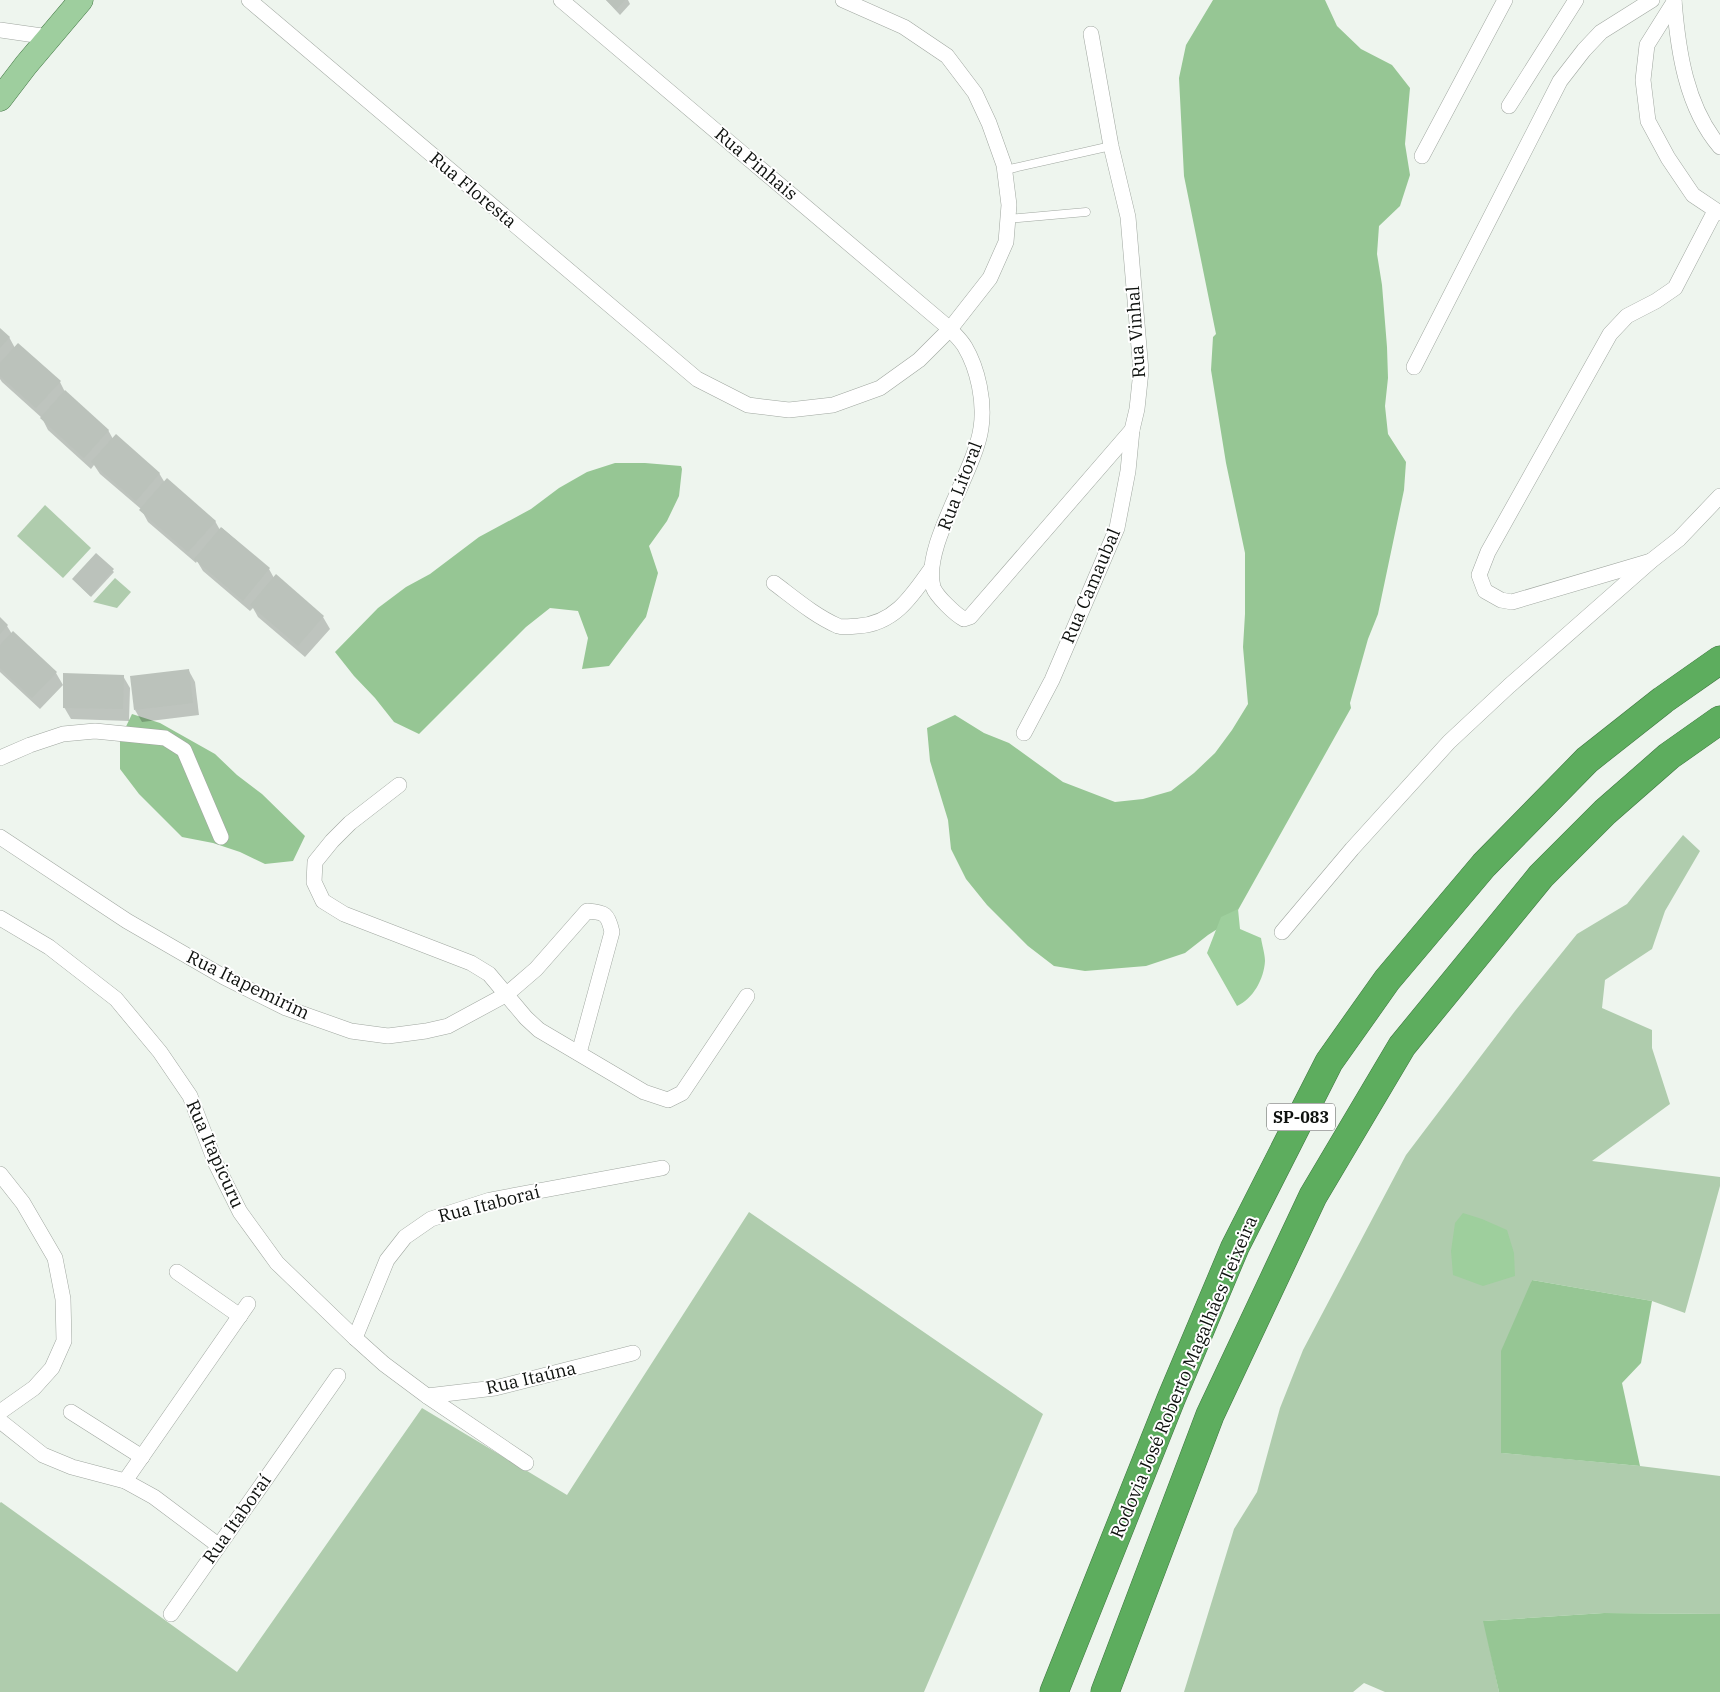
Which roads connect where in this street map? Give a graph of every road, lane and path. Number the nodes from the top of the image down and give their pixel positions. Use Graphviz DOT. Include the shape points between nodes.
graph roads {
  1 [pos="81,0"];
  2 [pos="249,0"];
  3 [pos="561,0"];
  4 [pos="844,0"];
  5 [pos="1505,0"];
  6 [pos="1576,0"];
  7 [pos="1652,0"];
  8 [pos="1674,1"];
  9 [pos="0,30"];
  10 [pos="1091,34"];
  11 [pos="49,37"];
  12 [pos="0,99"];
  13 [pos="1509,106"];
  14 [pos="1111,146"];
  15 [pos="1720,147"];
  16 [pos="1422,156"];
  17 [pos="1005,170"];
  18 [pos="1086,212"];
  19 [pos="1717,212"];
  20 [pos="1008,219"];
  21 [pos="950,329"];
  22 [pos="1414,367"];
  23 [pos="1132,430"];
  24 [pos="1720,496"];
  25 [pos="1651,561"];
  26 [pos="931,569"];
  27 [pos="774,583"];
  28 [pos="956,616"];
  29 [pos="1720,660"];
  30 [pos="1720,720"];
  31 [pos="1024,733"];
  32 [pos="0,758"];
  33 [pos="398,785"];
  34 [pos="0,837"];
  35 [pos="221,837"];
  36 [pos="0,918"];
  37 [pos="1282,932"];
  38 [pos="507,994"];
  39 [pos="747,996"];
  40 [pos="579,1054"];
  41 [pos="662,1168"];
  42 [pos="0,1174"];
  43 [pos="177,1272"];
  44 [pos="355,1338"];
  45 [pos="633,1354"];
  46 [pos="338,1376"];
  47 [pos="427,1396"];
  48 [pos="0,1412"];
  49 [pos="71,1412"];
  50 [pos="0,1421"];
  51 [pos="142,1457"];
  52 [pos="526,1463"];
  53 [pos="125,1481"];
  54 [pos="218,1545"];
  55 [pos="171,1614"];
  56 [pos="1054,1692"];
  57 [pos="1105,1692"];
  1 -- 11 [label="main road"];
  2 -- 21 [label="street, Rua Floresta" via="697,380 748,405 789,410 833,404 880,388 919,360"];
  3 -- 21 [label="street, Rua Pinhais"];
  4 -- 17 [label="street" via="904,27 947,56 975,93"];
  5 -- 16 [label="street"];
  6 -- 13 [label="street"];
  7 -- 22 [label="street" via="1601,32 1560,81"];
  8 -- 15 [label="street" via="1678,42 1691,97"];
  8 -- 19 [label="street" via="1647,45 1644,80 1648,120 1693,195"];
  9 -- 11 [label="street"];
  10 -- 14 [label="street, Rua Vinhal"];
  11 -- 12 [label="main road"];
  14 -- 17 [label="lane"];
  14 -- 23 [label="street, Rua Vinhal" via="1128,217 1141,372"];
  17 -- 20 [label="street"];
  18 -- 20 [label="lane"];
  19 -- 25 [label="street" via="1675,288 1627,316 1610,334 1488,552 1479,575 1485,591 1512,602"];
  20 -- 21 [label="street" via="1006,242 990,278"];
  21 -- 26 [label="street, Rua Litoral" via="964,346 974,368 981,400 981,427 976,449 936,548"];
  23 -- 28 [label="street, Rua Vinhal" via="970,617"];
  23 -- 31 [label="street, Rua Camaubal" via="1118,528 1052,680"];
  24 -- 25 [label="street" via="1679,540"];
  25 -- 37 [label="street" via="1449,742"];
  26 -- 27 [label="street" via="912,596 893,615 864,626 840,627"];
  26 -- 28 [label="street, Rua Litoral" via="933,588"];
  29 -- 56 [label="highway, Rodovia José Roberto Magalhães Teixeira / SP-083" via="1587,760 1484,865 1387,980 1329,1062 1235,1247"];
  30 -- 57 [label="highway, SP-083" via="1669,756 1605,812 1541,876 1402,1046 1313,1196 1210,1415"];
  32 -- 35 [label="street" via="63,734 95,731 165,738 184,750"];
  33 -- 38 [label="street" via="350,823 315,862 314,882 323,901 344,914 471,963 489,974"];
  34 -- 38 [label="street, Rua Itapemirim" via="127,921 224,977 286,1008 351,1031 388,1036 448,1026"];
  36 -- 44 [label="street, Rua Itapicuru" via="49,947 116,999 160,1052 190,1096 216,1164 240,1212 276,1263"];
  38 -- 40 [label="street" via="539,1030"];
  38 -- 40 [label="street, Rua Itapemirim" via="536,969 587,911 602,912 609,919 612,932"];
  39 -- 40 [label="street" via="682,1093 668,1100 644,1092"];
  41 -- 44 [label="street, Rua Itaboraí" via="490,1200 431,1219 405,1237 387,1260"];
  42 -- 48 [label="street" via="24,1203 55,1258 63,1299 64,1341 46,1375 34,1388"];
  43 -- 51 [label="street" via="244,1310"];
  44 -- 47 [label="street, Rua Itapicuru"];
  45 -- 47 [label="street, Rua Itaúna" via="495,1388"];
  46 -- 54 [label="street, Rua Itaboraí"];
  47 -- 52 [label="street, Rua Itapicuru"];
  49 -- 51 [label="street"];
  50 -- 53 [label="street" via="43,1455 72,1467"];
  51 -- 53 [label="street"];
  53 -- 54 [label="street" via="154,1497"];
  54 -- 55 [label="street, Rua Itaboraí"];
}
